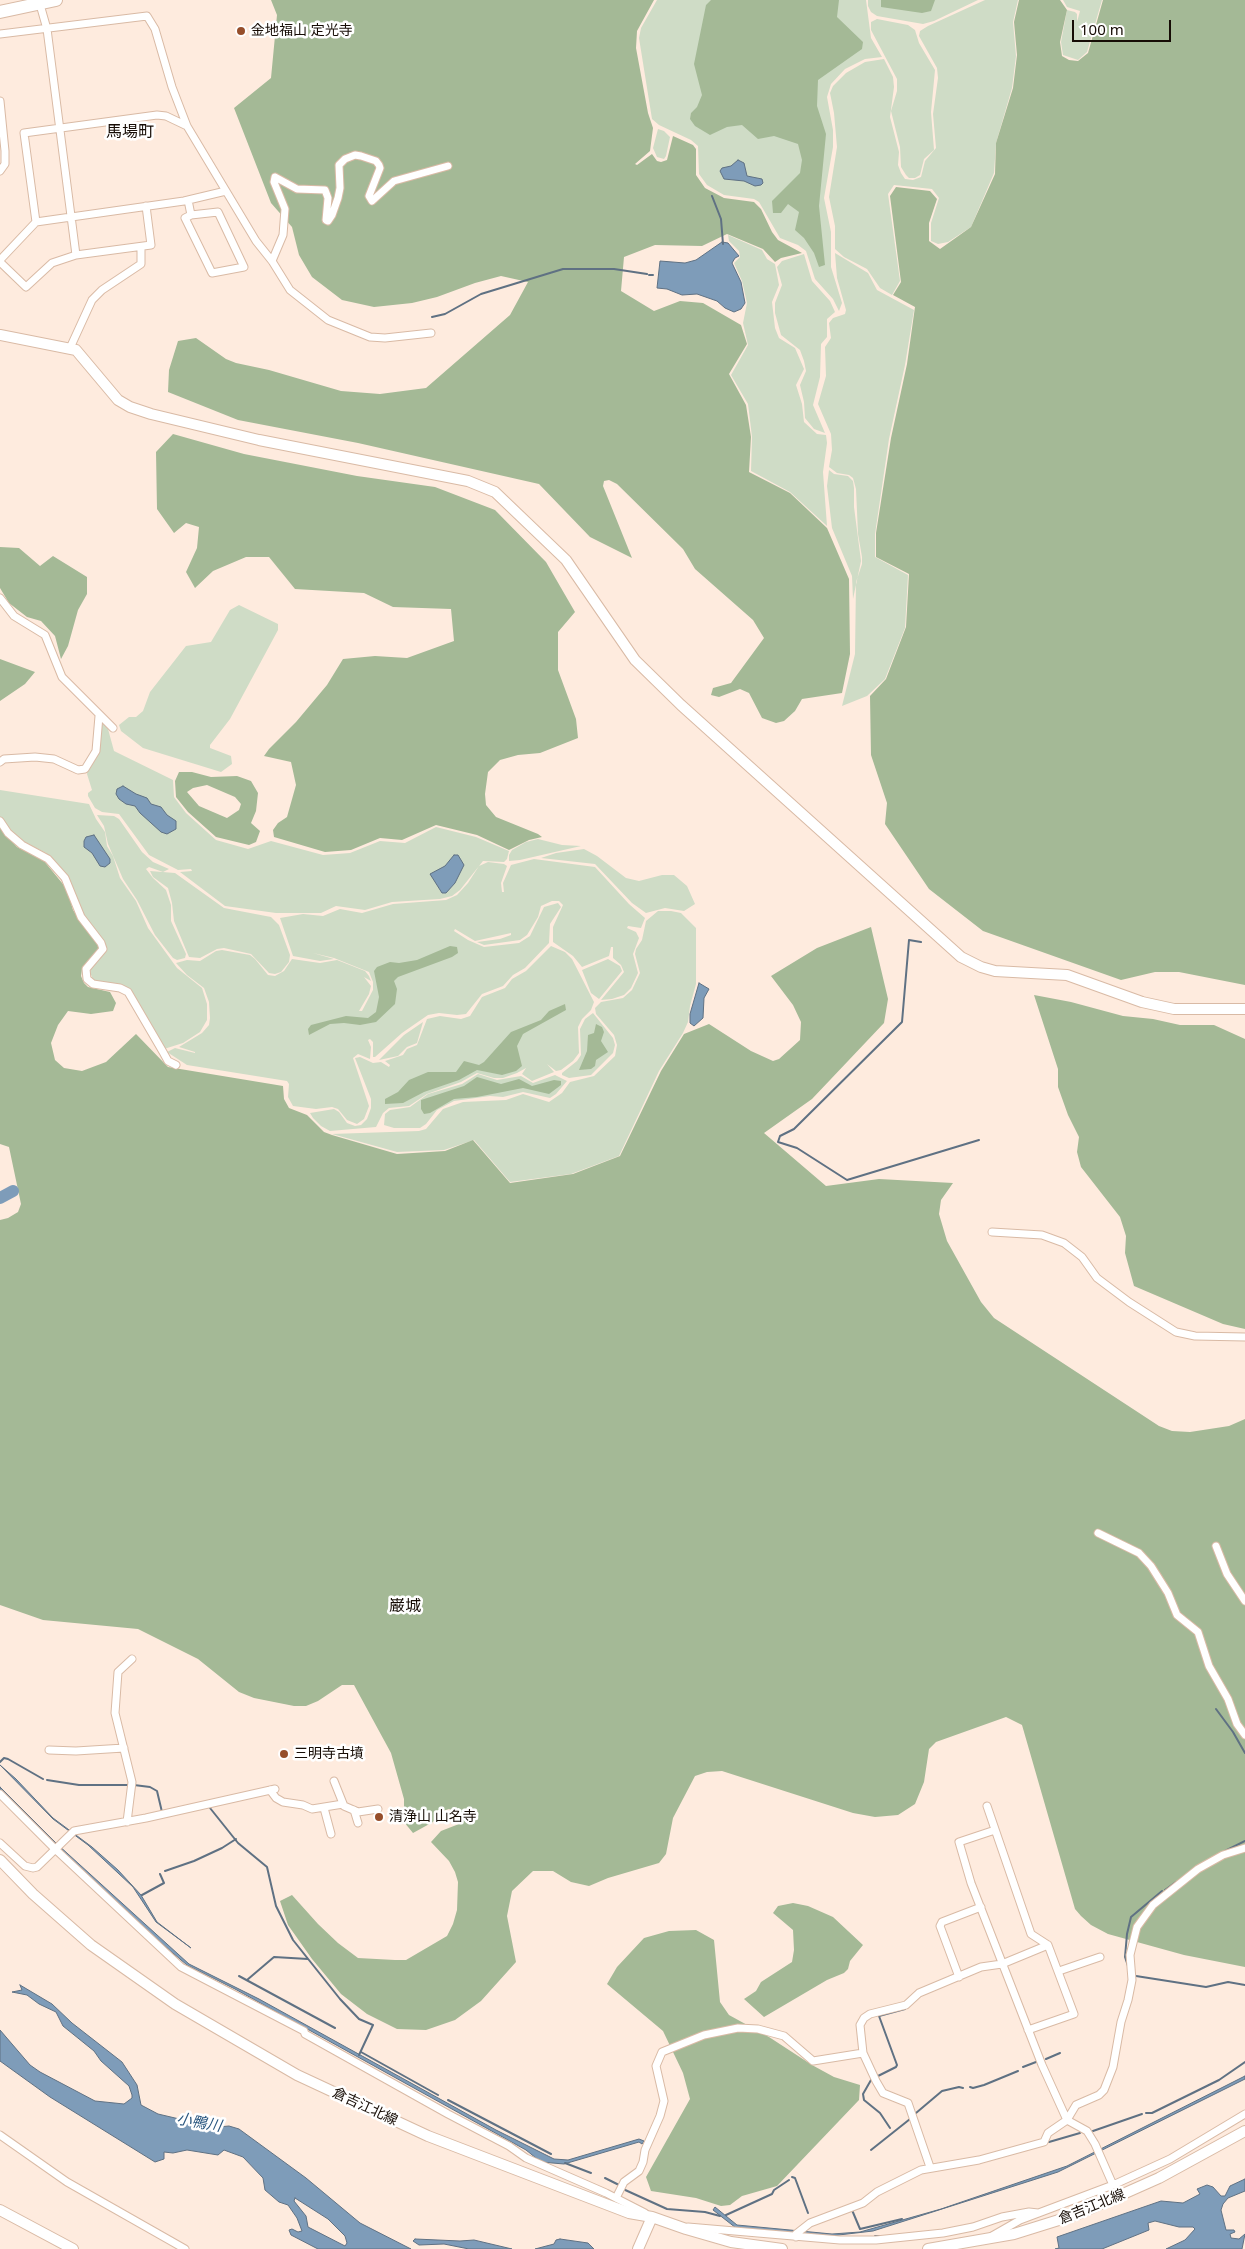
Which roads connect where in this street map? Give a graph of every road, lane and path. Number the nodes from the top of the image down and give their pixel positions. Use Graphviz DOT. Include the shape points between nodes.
graph roads {
  1 [pos="56,0"];
  2 [pos="40,3"];
  3 [pos="0,12"];
  4 [pos="47,29"];
  5 [pos="0,34"];
  6 [pos="0,101"];
  7 [pos="187,126"];
  8 [pos="60,128"];
  9 [pos="448,166"];
  10 [pos="0,171"];
  11 [pos="226,191"];
  12 [pos="188,200"];
  13 [pos="146,206"];
  14 [pos="191,216"];
  15 [pos="71,217"];
  16 [pos="36,222"];
  17 [pos="141,247"];
  18 [pos="76,255"];
  19 [pos="0,261"];
  20 [pos="272,261"];
  21 [pos="431,333"];
  22 [pos="0,335"];
  23 [pos="70,348"];
  24 [pos="0,598"];
  25 [pos="99,716"];
  26 [pos="113,728"];
  27 [pos="0,762"];
  28 [pos="0,822"];
  29 [pos="1245,1009"];
  30 [pos="176,1065"];
  31 [pos="992,1232"];
  32 [pos="1245,1337"];
  33 [pos="1098,1533"];
  34 [pos="1216,1546"];
  35 [pos="1245,1601"];
  36 [pos="129,1659"];
  37 [pos="1245,1735"];
  38 [pos="124,1748"];
  39 [pos="49,1750"];
  40 [pos="334,1781"];
  41 [pos="0,1794"];
  42 [pos="343,1804"];
  43 [pos="987,1806"];
  44 [pos="324,1808"];
  45 [pos="378,1809"];
  46 [pos="354,1810"];
  47 [pos="127,1822"];
  48 [pos="358,1823"];
  49 [pos="995,1830"];
  50 [pos="331,1834"];
  51 [pos="0,1843"];
  52 [pos="1245,1848"];
  53 [pos="55,1849"];
  54 [pos="0,1860"];
  55 [pos="982,1907"];
  56 [pos="1048,1945"];
  57 [pos="1100,1956"];
  58 [pos="1002,1964"];
  59 [pos="1059,1972"];
  60 [pos="959,1978"];
  61 [pos="1028,2030"];
  62 [pos="863,2054"];
  63 [pos="1245,2114"];
  64 [pos="1067,2120"];
  65 [pos="1245,2131"];
  66 [pos="0,2135"];
  67 [pos="930,2167"];
  68 [pos="1113,2185"];
  69 [pos="616,2198"];
  70 [pos="0,2210"];
  71 [pos="1038,2213"];
  72 [pos="650,2222"];
  73 [pos="686,2229"];
  74 [pos="796,2237"];
  75 [pos="985,2240"];
  76 [pos="73,2249"];
  77 [pos="185,2249"];
  78 [pos="638,2249"];
  79 [pos="782,2249"];
  80 [pos="928,2249"];
  1 -- 2 [label="highway"];
  2 -- 3 [label="highway"];
  2 -- 4 [label="street"];
  4 -- 5 [label="street"];
  4 -- 7 [label="street" via="147,16 155,29"];
  4 -- 8 [label="street"];
  6 -- 10 [label="street" via="5,164"];
  7 -- 8 [label="street" via="157,114"];
  7 -- 11 [label="street"];
  8 -- 15 [label="street"];
  8 -- 16 [label="street" via="24,134"];
  9 -- 20 [label="street" via="394,181 372,201 369,196 379,165 361,156 346,159 339,165 340,188 328,221 325,216 326,190 296,189 275,177 285,209 282,235"];
  11 -- 12 [label="street"];
  11 -- 20 [label="street"];
  12 -- 13 [label="street"];
  12 -- 14 [label="street"];
  13 -- 15 [label="street"];
  13 -- 17 [label="street" via="152,245"];
  14 -- 14 [label="street" via="218,212 244,267 212,273 185,218"];
  15 -- 16 [label="street"];
  15 -- 18 [label="street"];
  16 -- 19 [label="street"];
  17 -- 18 [label="street"];
  17 -- 23 [label="street" via="141,264 92,300"];
  18 -- 19 [label="street" via="52,263 26,287"];
  20 -- 21 [label="street" via="290,290 321,315 345,328 370,337 385,338"];
  22 -- 23 [label="street"];
  23 -- 29 [label="street" via="76,350 118,400 130,407 258,440 468,480 495,492 566,560 635,660 961,956 995,971 1067,975 1142,1002 1174,1009"];
  24 -- 25 [label="street" via="14,616 45,636 62,677"];
  25 -- 26 [label="street"];
  25 -- 27 [label="street" via="96,751 85,769 78,770 54,759 35,757"];
  28 -- 30 [label="street" via="22,846 48,859 65,878 81,917 101,942 103,949 86,968 87,979 93,984 128,992 168,1061"];
  31 -- 32 [label="street" via="1042,1235 1064,1243 1082,1257 1097,1278 1176,1332 1194,1336"];
  33 -- 37 [label="street" via="1139,1553 1151,1566 1177,1615 1198,1632 1209,1666"];
  34 -- 35 [label="street" via="1227,1574"];
  36 -- 38 [label="street" via="118,1672 115,1713"];
  38 -- 39 [label="street"];
  38 -- 47 [label="street" via="132,1782"];
  40 -- 42 [label="street"];
  41 -- 53 [label="street"];
  42 -- 44 [label="street"];
  42 -- 46 [label="street"];
  43 -- 49 [label="street"];
  44 -- 47 [label="street" via="312,1809 283,1802 272,1790"];
  44 -- 50 [label="street"];
  45 -- 46 [label="street"];
  46 -- 48 [label="street"];
  47 -- 53 [label="street" via="74,1831"];
  49 -- 55 [label="street" via="959,1842"];
  49 -- 56 [label="street" via="1031,1934"];
  51 -- 53 [label="street" via="25,1866 33,1868"];
  52 -- 64 [label="street" via="1223,1855 1198,1869 1144,1916 1137,1927 1130,1955 1132,1980 1113,2067 1100,2095 1076,2105"];
  53 -- 69 [label="street" via="181,1967 304,2031 526,2158"];
  54 -- 72 [label="street, 倉吉江北線" via="91,1945 174,2004 297,2074 428,2136"];
  55 -- 58 [label="street"];
  55 -- 60 [label="street" via="942,1922 940,1926"];
  56 -- 58 [label="street"];
  56 -- 59 [label="street"];
  57 -- 59 [label="street"];
  58 -- 60 [label="street" via="981,1967"];
  58 -- 61 [label="street"];
  59 -- 61 [label="street" via="1074,2014"];
  60 -- 62 [label="street" via="919,1993 906,2005 864,2018 860,2026"];
  61 -- 64 [label="street"];
  62 -- 67 [label="street" via="883,2093 908,2103"];
  62 -- 69 [label="street" via="813,2061 784,2036 738,2028 704,2035 662,2052 656,2066 664,2101 660,2116 639,2171 624,2182"];
  63 -- 68 [label="street" via="1170,2159"];
  64 -- 67 [label="street" via="1048,2133 1044,2142 979,2160"];
  64 -- 68 [label="street" via="1087,2131"];
  65 -- 75 [label="street, 倉吉江北線" via="1159,2178 1078,2214"];
  66 -- 77 [label="street" via="67,2182"];
  67 -- 74 [label="street" via="890,2185 863,2203 810,2223"];
  68 -- 71 [label="street"];
  69 -- 72 [label="street"];
  70 -- 76 [label="street"];
  71 -- 74 [label="street" via="1002,2217 973,2227 903,2238 840,2240"];
  71 -- 75 [label="street"];
  72 -- 73 [label="street, 倉吉江北線"];
  72 -- 78 [label="street"];
  73 -- 74 [label="street" via="690,2226"];
  73 -- 79 [label="street, 倉吉江北線" via="731,2242"];
  75 -- 80 [label="street, 倉吉江北線"];
}
